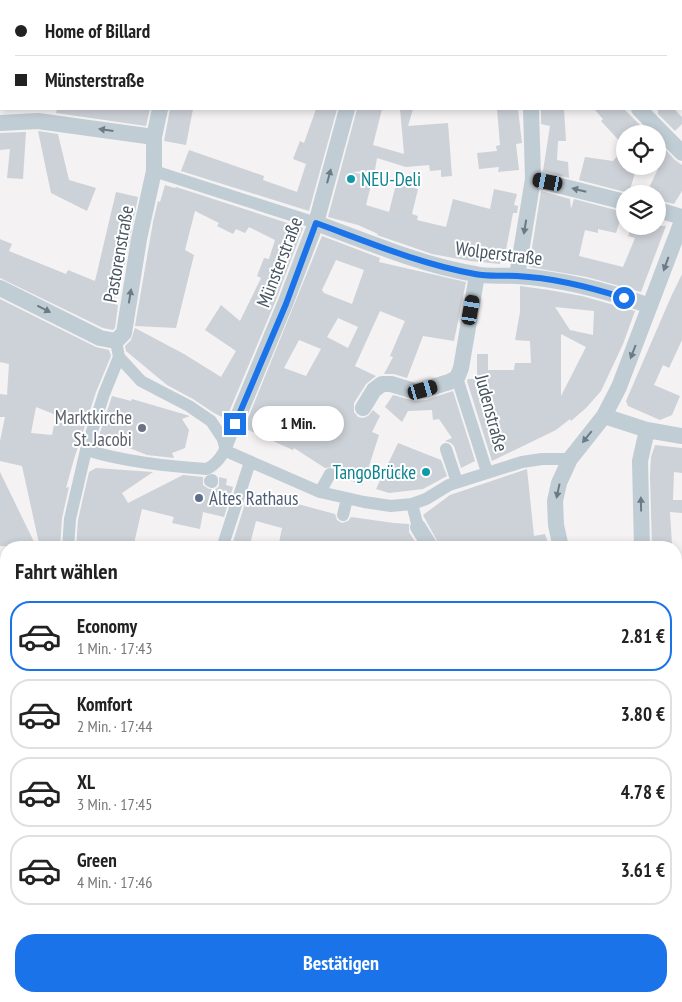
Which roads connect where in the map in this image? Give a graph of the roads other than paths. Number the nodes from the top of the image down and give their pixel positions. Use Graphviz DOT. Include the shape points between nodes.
graph roads {
  1 [pos="160,110"];
  2 [pos="348,110"];
  3 [pos="531,110"];
  4 [pos="640,110"];
  5 [pos="0,123"];
  6 [pos="154,137"];
  7 [pos="682,154"];
  8 [pos="154,171"];
  9 [pos="533,179"];
  10 [pos="616,200"];
  11 [pos="666,212"];
  12 [pos="682,217"];
  13 [pos="682,221"];
  14 [pos="316,223"];
  15 [pos="477,274"];
  16 [pos="517,276"];
  17 [pos="0,288"];
  18 [pos="650,306"];
  19 [pos="116,341"];
  20 [pos="119,357"];
  21 [pos="457,378"];
  22 [pos="363,408"];
  23 [pos="604,416"];
  24 [pos="235,424"];
  25 [pos="647,430"];
  26 [pos="682,436"];
  27 [pos="446,449"];
  28 [pos="86,450"];
  29 [pos="226,450"];
  30 [pos="570,460"];
  31 [pos="250,462"];
  32 [pos="488,472"];
  33 [pos="330,474"];
  34 [pos="457,482"];
  35 [pos="320,492"];
  36 [pos="346,499"];
  37 [pos="412,504"];
  38 [pos="343,516"];
  39 [pos="418,527"];
  40 [pos="68,541"];
  41 [pos="224,541"];
  42 [pos="426,541"];
  43 [pos="559,541"];
  44 [pos="642,541"];
  1 -- 6 [label="street, Pastorenstraße"];
  14 -- 2 [label="street, Münsterstraße, one-way"];
  3 -- 9 [label="street"];
  4 -- 7 [label="street"];
  6 -- 5 [label="street, one-way" via="38,121"];
  6 -- 8 [label="street, Pastorenstraße"];
  8 -- 14 [label="street"];
  19 -- 8 [label="street, Pastorenstraße, one-way" via="124,333"];
  10 -- 9 [label="street, one-way"];
  9 -- 16 [label="street, one-way"];
  11 -- 12 [label="street"];
  13 -- 18 [label="street, one-way"];
  14 -- 15 [label="street, Wolperstraße" via="421,261"];
  14 -- 24 [label="street, Münsterstraße"];
  15 -- 16 [label="street, Wolperstraße"];
  15 -- 21 [label="street, Judenstraße"];
  16 -- 18 [label="street, Wolperstraße" via="599,290"];
  17 -- 19 [label="street, one-way" via="100,338"];
  18 -- 23 [label="street, one-way" via="619,387"];
  19 -- 20 [label="street"];
  20 -- 28 [label="street"];
  20 -- 29 [label="street" via="141,381 212,421"];
  21 -- 22 [label="street" via="414,391 382,384 374,390"];
  21 -- 32 [label="street, Judenstraße"];
  23 -- 25 [label="street"];
  23 -- 30 [label="street, one-way"];
  24 -- 29 [label="street"];
  25 -- 26 [label="street"];
  44 -- 25 [label="street, one-way" via="640,461"];
  27 -- 34 [label="street"];
  28 -- 29 [label="street" via="211,477 213,466"];
  28 -- 40 [label="street" via="70,519"];
  29 -- 31 [label="street"];
  30 -- 32 [label="street" via="542,459"];
  30 -- 43 [label="street, one-way" via="559,482 556,501"];
  31 -- 35 [label="street"];
  31 -- 41 [label="street"];
  32 -- 34 [label="street"];
  33 -- 35 [label="street"];
  34 -- 37 [label="street" via="426,500"];
  35 -- 36 [label="street"];
  36 -- 37 [label="street" via="391,506"];
  36 -- 38 [label="street"];
  37 -- 39 [label="street"];
  39 -- 42 [label="street"];
}
